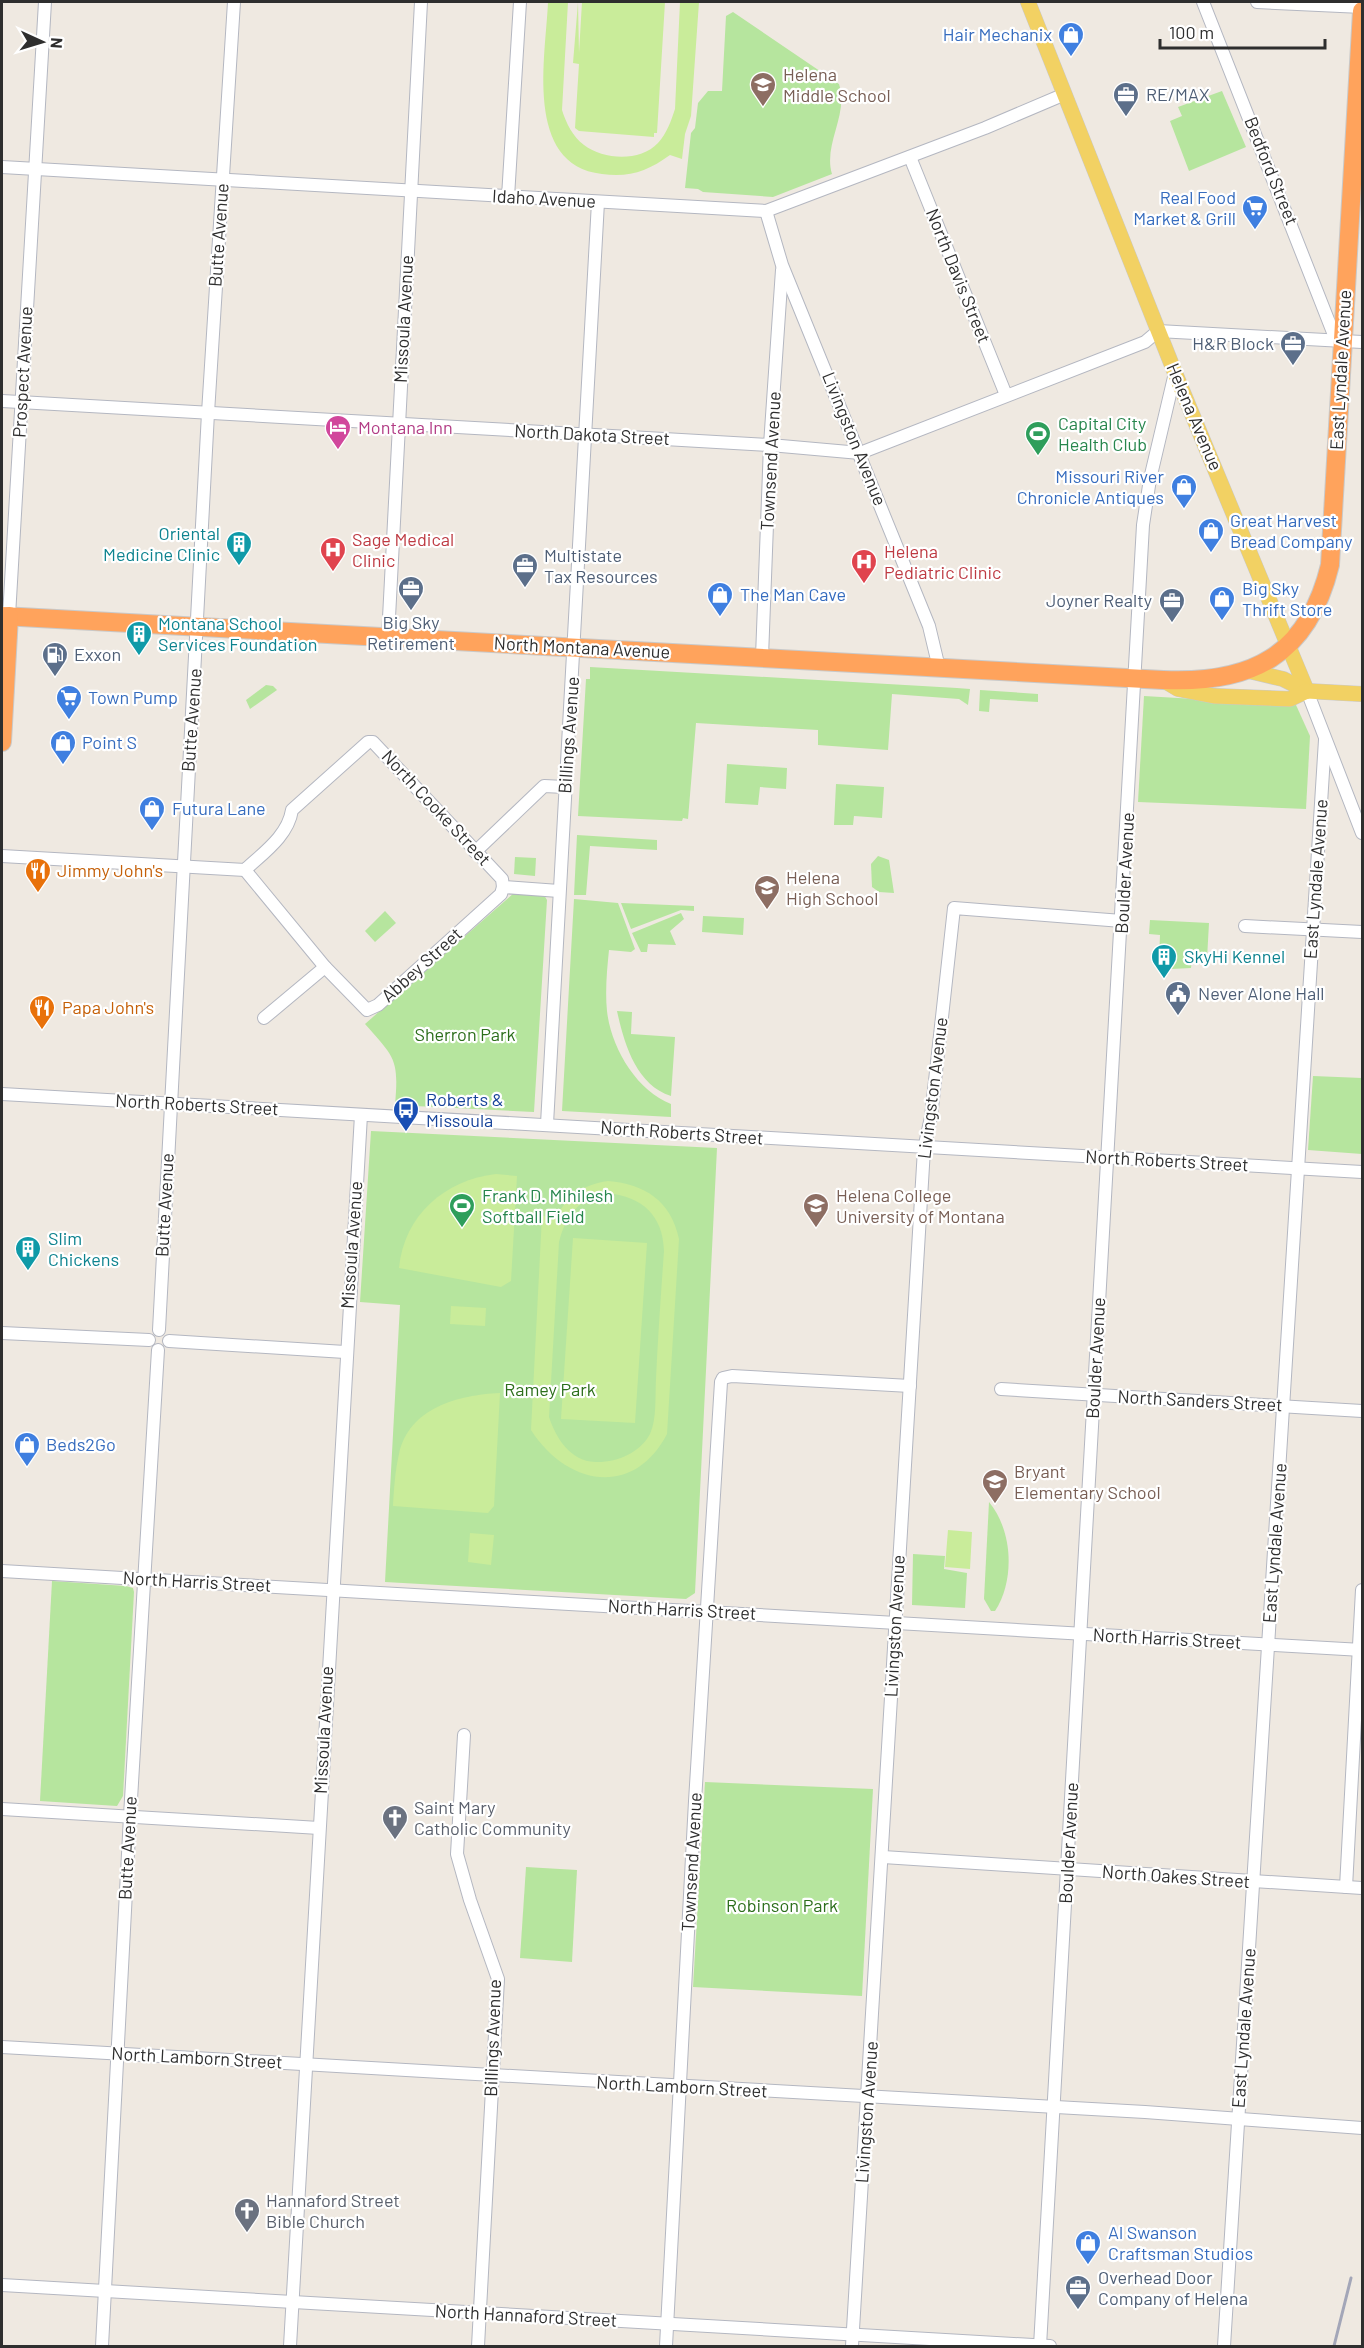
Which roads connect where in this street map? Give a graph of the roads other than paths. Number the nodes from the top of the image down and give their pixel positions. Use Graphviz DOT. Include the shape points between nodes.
graph roads {
  1 [pos="45,2"];
  2 [pos="234,2"];
  3 [pos="421,2"];
  4 [pos="520,2"];
  5 [pos="1028,2"];
  6 [pos="1203,2"];
  7 [pos="1257,2"];
  8 [pos="1357,7"];
  9 [pos="1065,94"];
  10 [pos="910,158"];
  11 [pos="2,167"];
  12 [pos="35,169"];
  13 [pos="223,180"];
  14 [pos="411,191"];
  15 [pos="508,197"];
  16 [pos="598,202"];
  17 [pos="766,212"];
  18 [pos="782,265"];
  19 [pos="1158,331"];
  20 [pos="1339,341"];
  21 [pos="1362,342"];
  22 [pos="1175,373"];
  23 [pos="1006,395"];
  24 [pos="2,401"];
  25 [pos="21,402"];
  26 [pos="208,413"];
  27 [pos="398,424"];
  28 [pos="585,435"];
  29 [pos="770,445"];
  30 [pos="860,453"];
  31 [pos="5,616"];
  32 [pos="198,626"];
  33 [pos="388,637"];
  34 [pos="1287,646"];
  35 [pos="574,647"];
  36 [pos="762,657"];
  37 [pos="939,668"];
  38 [pos="1249,670"];
  39 [pos="1135,679"];
  40 [pos="1163,680"];
  41 [pos="1307,691"];
  42 [pos="1362,694"];
  43 [pos="1325,740"];
  44 [pos="2,742"];
  45 [pos="566,788"];
  46 [pos="1362,833"];
  47 [pos="475,852"];
  48 [pos="2,856"];
  49 [pos="183,867"];
  50 [pos="245,870"];
  51 [pos="504,887"];
  52 [pos="559,891"];
  53 [pos="1122,921"];
  54 [pos="1245,926"];
  55 [pos="1313,930"];
  56 [pos="1362,932"];
  57 [pos="325,967"];
  58 [pos="264,1018"];
  59 [pos="2,1094"];
  60 [pos="171,1104"];
  61 [pos="361,1114"];
  62 [pos="547,1125"];
  63 [pos="924,1149"];
  64 [pos="1108,1157"];
  65 [pos="1298,1169"];
  66 [pos="1362,1172"];
  67 [pos="159,1330"];
  68 [pos="2,1333"];
  69 [pos="149,1340"];
  70 [pos="169,1341"];
  71 [pos="158,1350"];
  72 [pos="345,1352"];
  73 [pos="910,1386"];
  74 [pos="1001,1389"];
  75 [pos="1094,1395"];
  76 [pos="1283,1406"];
  77 [pos="1362,1410"];
  78 [pos="2,1571"];
  79 [pos="144,1579"];
  80 [pos="333,1590"];
  81 [pos="1362,1590"];
  82 [pos="706,1611"];
  83 [pos="895,1622"];
  84 [pos="1081,1634"];
  85 [pos="1268,1644"];
  86 [pos="1361,1650"];
  87 [pos="464,1736"];
  88 [pos="2,1809"];
  89 [pos="130,1816"];
  90 [pos="319,1828"];
  91 [pos="883,1857"];
  92 [pos="1068,1869"];
  93 [pos="1254,1882"];
  94 [pos="1346,1887"];
  95 [pos="1362,1888"];
  96 [pos="2,2047"];
  97 [pos="117,2054"];
  98 [pos="305,2065"];
  99 [pos="492,2076"];
  100 [pos="679,2085"];
  101 [pos="867,2097"];
  102 [pos="1055,2109"];
  103 [pos="1239,2119"];
  104 [pos="1362,2128"];
  105 [pos="2,2285"];
  106 [pos="105,2291"];
  107 [pos="292,2302"];
  108 [pos="480,2313"];
  109 [pos="668,2324"];
  110 [pos="853,2341"];
  111 [pos="102,2346"];
  112 [pos="290,2346"];
  113 [pos="478,2346"];
  114 [pos="666,2346"];
  115 [pos="1040,2346"];
  116 [pos="1050,2346"];
  117 [pos="1224,2346"];
  1 -- 12 [label="street, Prospect Avenue"];
  2 -- 13 [label="street, Butte Avenue"];
  3 -- 14 [label="street, Missoula Avenue"];
  4 -- 15 [label="street"];
  5 -- 9 [label="main road, Helena Avenue"];
  6 -- 20 [label="street, Bedford Street"];
  7 -- 8 [label="street"];
  8 -- 20 [label="highway, East Lyndale Avenue"];
  9 -- 10 [label="street, Idaho Avenue"];
  9 -- 19 [label="main road, Helena Avenue"];
  10 -- 17 [label="street, Idaho Avenue"];
  10 -- 23 [label="street, North Davis Street"];
  11 -- 12 [label="street, Idaho Avenue"];
  12 -- 13 [label="street, Idaho Avenue"];
  12 -- 25 [label="street, Prospect Avenue"];
  13 -- 14 [label="street, Idaho Avenue"];
  13 -- 26 [label="street, Butte Avenue"];
  14 -- 15 [label="street, Idaho Avenue"];
  14 -- 27 [label="street, Missoula Avenue"];
  15 -- 16 [label="street, Idaho Avenue"];
  16 -- 17 [label="street, Idaho Avenue"];
  16 -- 28 [label="street, Billings Avenue"];
  17 -- 18 [label="street, Livingston Avenue"];
  18 -- 29 [label="street, Townsend Avenue"];
  18 -- 30 [label="street, Livingston Avenue"];
  19 -- 20 [label="street"];
  19 -- 22 [label="main road, Helena Avenue"];
  19 -- 23 [label="street, North Dakota Street" via="1145,342"];
  20 -- 21 [label="street"];
  20 -- 34 [label="highway, East Lyndale Avenue" via="1330,565 1314,609"];
  22 -- 34 [label="main road, Helena Avenue"];
  22 -- 39 [label="street, Boulder Avenue" via="1143,525"];
  23 -- 30 [label="street, North Dakota Street"];
  24 -- 25 [label="street, North Dakota Street"];
  25 -- 26 [label="street, North Dakota Street"];
  25 -- 31 [label="street, Prospect Avenue"];
  26 -- 27 [label="street, North Dakota Street"];
  26 -- 32 [label="street, Butte Avenue"];
  27 -- 28 [label="street, North Dakota Street"];
  27 -- 33 [label="street, Missoula Avenue"];
  28 -- 29 [label="street, North Dakota Street"];
  28 -- 35 [label="street, Billings Avenue"];
  29 -- 30 [label="street, North Dakota Street"];
  29 -- 36 [label="street, Townsend Avenue"];
  30 -- 37 [label="street, Livingston Avenue" via="929,626"];
  31 -- 32 [label="highway, North Montana Avenue"];
  31 -- 44 [label="highway, Prospect Avenue"];
  32 -- 33 [label="highway, North Montana Avenue"];
  32 -- 49 [label="street, Butte Avenue"];
  33 -- 35 [label="highway, North Montana Avenue"];
  34 -- 38 [label="highway, North Montana Avenue" via="1274,658"];
  34 -- 41 [label="main road, Helena Avenue"];
  35 -- 36 [label="highway, North Montana Avenue"];
  35 -- 45 [label="street, Billings Avenue"];
  36 -- 37 [label="highway, North Montana Avenue"];
  37 -- 39 [label="highway, North Montana Avenue"];
  38 -- 40 [label="highway, North Montana Avenue" via="1207,680"];
  38 -- 41 [label="main road, North Montana Avenue" via="1283,679"];
  39 -- 40 [label="highway, North Montana Avenue"];
  39 -- 53 [label="street, Boulder Avenue"];
  40 -- 41 [label="main road, North Montana Avenue" via="1178,689 1214,696 1290,699"];
  41 -- 42 [label="main road, North Montana Avenue"];
  41 -- 43 [label="street, Helena Avenue"];
  43 -- 46 [label="street, Helena Avenue"];
  43 -- 55 [label="street, East Lyndale Avenue"];
  45 -- 47 [label="street" via="544,786"];
  45 -- 52 [label="street, Billings Avenue"];
  47 -- 50 [label="street, North Cooke Street" via="377,744 368,742 291,810 284,832"];
  47 -- 51 [label="street, North Cooke Street" via="502,879"];
  48 -- 49 [label="street"];
  49 -- 50 [label="street"];
  49 -- 60 [label="street, Butte Avenue"];
  50 -- 57 [label="street, Abbey Street"];
  51 -- 52 [label="street"];
  51 -- 57 [label="street, Abbey Street" via="501,894 372,1010 361,1006"];
  52 -- 62 [label="street, Billings Avenue"];
  53 -- 63 [label="street, Livingston Avenue" via="954,908"];
  53 -- 64 [label="street, Boulder Avenue"];
  54 -- 55 [label="street"];
  55 -- 56 [label="street"];
  55 -- 65 [label="street, East Lyndale Avenue"];
  57 -- 58 [label="street"];
  59 -- 60 [label="street, North Roberts Street"];
  60 -- 61 [label="street, North Roberts Street"];
  60 -- 67 [label="street, Butte Avenue"];
  61 -- 62 [label="street, North Roberts Street"];
  61 -- 72 [label="street, Missoula Avenue"];
  62 -- 63 [label="street, North Roberts Street"];
  63 -- 64 [label="street, North Roberts Street"];
  63 -- 73 [label="street, Livingston Avenue"];
  64 -- 65 [label="street, North Roberts Street"];
  64 -- 75 [label="street, Boulder Avenue"];
  65 -- 66 [label="street, North Roberts Street"];
  65 -- 76 [label="street, East Lyndale Avenue"];
  67 -- 69 [label="street"];
  67 -- 70 [label="street"];
  68 -- 69 [label="street"];
  69 -- 71 [label="street"];
  70 -- 71 [label="street"];
  70 -- 72 [label="street"];
  71 -- 79 [label="street, Butte Avenue"];
  72 -- 80 [label="street, Missoula Avenue"];
  73 -- 82 [label="street, Townsend Avenue" via="723,1378"];
  73 -- 83 [label="street, Livingston Avenue"];
  74 -- 75 [label="street, North Sanders Street"];
  75 -- 76 [label="street, North Sanders Street"];
  75 -- 84 [label="street, Boulder Avenue"];
  76 -- 77 [label="street, North Sanders Street"];
  76 -- 85 [label="street, East Lyndale Avenue"];
  78 -- 79 [label="street, North Harris Street"];
  79 -- 80 [label="street, North Harris Street"];
  79 -- 89 [label="street, Butte Avenue"];
  80 -- 82 [label="street, North Harris Street"];
  80 -- 90 [label="street, Missoula Avenue"];
  81 -- 86 [label="street"];
  82 -- 83 [label="street, North Harris Street"];
  82 -- 100 [label="street, Townsend Avenue"];
  83 -- 84 [label="street, North Harris Street"];
  83 -- 91 [label="street, Livingston Avenue"];
  84 -- 85 [label="street, North Harris Street"];
  84 -- 92 [label="street, Boulder Avenue"];
  85 -- 86 [label="street, North Harris Street"];
  85 -- 93 [label="street, East Lyndale Avenue"];
  86 -- 94 [label="street"];
  87 -- 99 [label="street, Billings Avenue" via="458,1854 498,1979"];
  88 -- 89 [label="street"];
  89 -- 90 [label="street"];
  89 -- 97 [label="street, Butte Avenue"];
  90 -- 98 [label="street, Missoula Avenue"];
  91 -- 92 [label="street, North Oakes Street"];
  91 -- 101 [label="street, Livingston Avenue"];
  92 -- 93 [label="street, North Oakes Street"];
  92 -- 102 [label="street, Boulder Avenue"];
  93 -- 94 [label="street, North Oakes Street"];
  93 -- 103 [label="street, East Lyndale Avenue"];
  94 -- 95 [label="street, North Oakes Street"];
  96 -- 97 [label="street, North Lamborn Street"];
  97 -- 98 [label="street, North Lamborn Street"];
  97 -- 106 [label="street, Butte Avenue"];
  98 -- 99 [label="street, North Lamborn Street"];
  98 -- 107 [label="street, Missoula Avenue"];
  99 -- 100 [label="street, North Lamborn Street"];
  99 -- 108 [label="street, Billings Avenue"];
  100 -- 101 [label="street, North Lamborn Street"];
  100 -- 109 [label="street, Townsend Avenue"];
  101 -- 102 [label="street, North Lamborn Street"];
  101 -- 110 [label="street, Livingston Avenue"];
  102 -- 103 [label="street, North Lamborn Street"];
  102 -- 115 [label="street, Boulder Avenue"];
  103 -- 104 [label="street, North Lamborn Street"];
  103 -- 117 [label="street, East Lyndale Avenue"];
  105 -- 106 [label="street, North Hannaford Street"];
  106 -- 107 [label="street, North Hannaford Street"];
  106 -- 111 [label="street, Butte Avenue"];
  107 -- 108 [label="street, North Hannaford Street"];
  107 -- 112 [label="street, Missoula Avenue"];
  108 -- 109 [label="street, North Hannaford Street"];
  108 -- 113 [label="street, Billings Avenue"];
  109 -- 110 [label="street, North Hannaford Street"];
  109 -- 114 [label="street, Townsend Avenue"];
  110 -- 115 [label="street, North Hannaford Street"];
  115 -- 116 [label="street, North Hannaford Street"];
}
